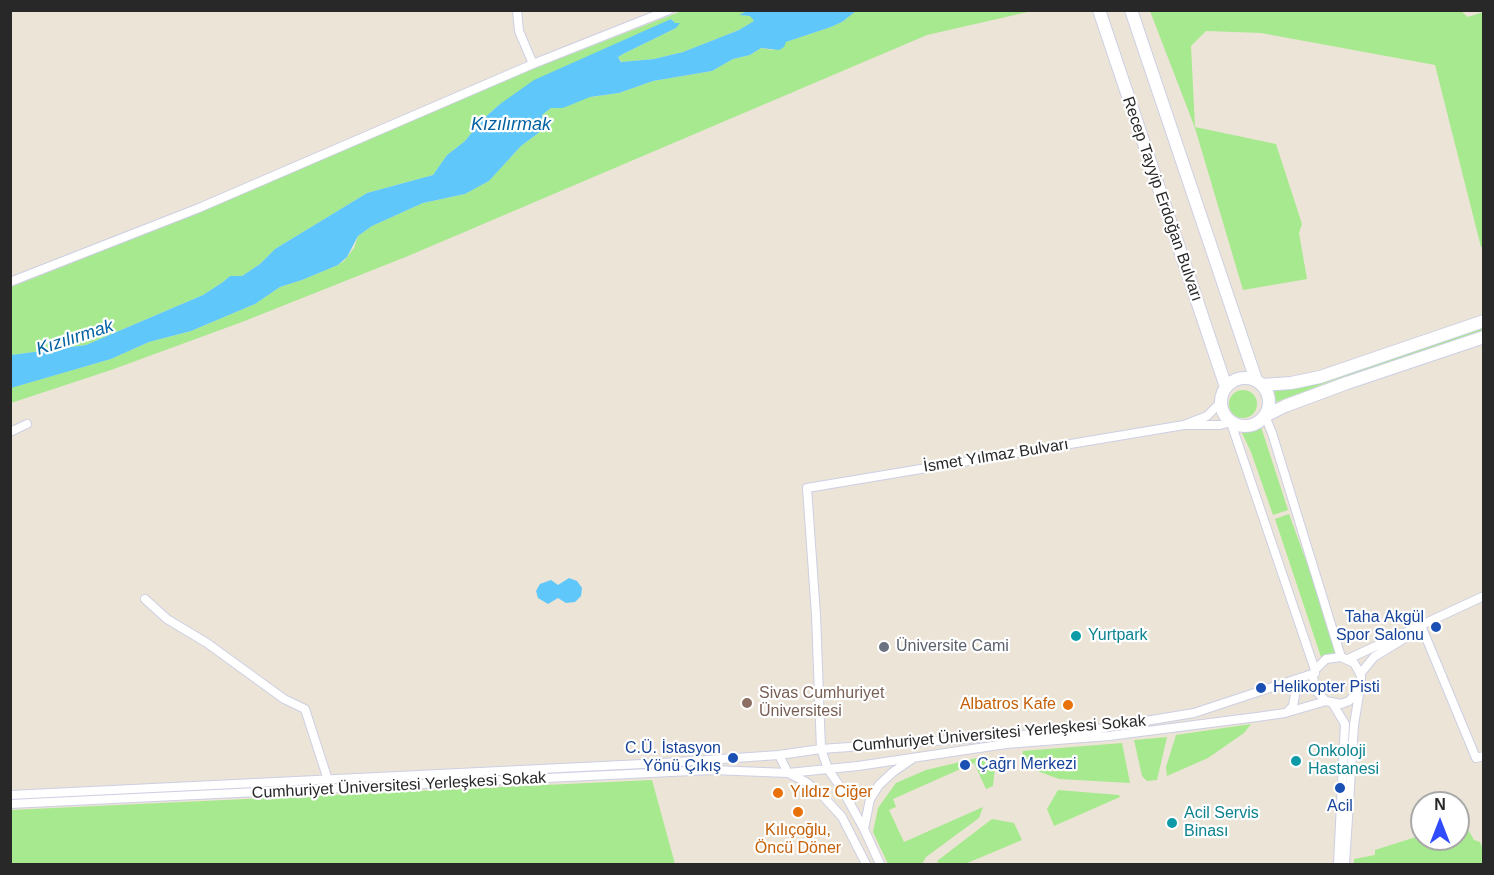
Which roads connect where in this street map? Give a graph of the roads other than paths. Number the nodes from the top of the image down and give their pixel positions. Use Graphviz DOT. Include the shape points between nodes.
graph roads {
  1 [pos="517,10"];
  2 [pos="669,10"];
  3 [pos="1099,10"];
  4 [pos="1131,10"];
  5 [pos="533,64"];
  6 [pos="10,282"];
  7 [pos="1484,321"];
  8 [pos="1484,337"];
  9 [pos="1259,382"];
  10 [pos="1226,387"];
  11 [pos="1220,403"];
  12 [pos="1265,416"];
  13 [pos="1231,422"];
  14 [pos="27,424"];
  15 [pos="1184,425"];
  16 [pos="10,432"];
  17 [pos="1484,596"];
  18 [pos="146,599"];
  19 [pos="1438,617"];
  20 [pos="1422,628"];
  21 [pos="1345,658"];
  22 [pos="1315,672"];
  23 [pos="1360,674"];
  24 [pos="1280,686"];
  25 [pos="1360,689"];
  26 [pos="1330,703"];
  27 [pos="1285,713"];
  28 [pos="821,749"];
  29 [pos="779,755"];
  30 [pos="1484,756"];
  31 [pos="915,757"];
  32 [pos="828,769"];
  33 [pos="788,773"];
  34 [pos="328,780"];
  35 [pos="10,795"];
  36 [pos="10,804"];
  37 [pos="864,829"];
  38 [pos="866,864"];
  39 [pos="880,864"];
  40 [pos="1338,864"];
  41 [pos="1345,864"];
  1 -- 5 [label="street" via="519,31"];
  2 -- 5 [label="street"];
  3 -- 10 [label="street, Recep Tayyip Erdoğan Bulvarı"];
  4 -- 9 [label="street, Recep Tayyip Erdoğan Bulvarı"];
  5 -- 6 [label="street" via="199,208"];
  7 -- 9 [label="street" via="1320,376 1291,383"];
  8 -- 12 [label="street, İsmet Yılmaz Bulvarı" via="1347,383"];
  9 -- 10 [label="street" via="1240,378"];
  9 -- 12 [label="street" via="1269,398"];
  10 -- 11 [label="street"];
  11 -- 13 [label="street"];
  11 -- 15 [label="street, İsmet Yılmaz Bulvarı" via="1207,416"];
  12 -- 13 [label="street, İsmet Yılmaz Bulvarı" via="1249,427"];
  12 -- 21 [label="street"];
  13 -- 15 [label="street, İsmet Yılmaz Bulvarı"];
  13 -- 22 [label="street"];
  14 -- 16 [label="street"];
  15 -- 28 [label="street, İsmet Yılmaz Bulvarı" via="807,488"];
  17 -- 19 [label="street, Cumhuriyet Üniversitesi Yerleşkesi Sokak"];
  18 -- 34 [label="street" via="167,619 305,710"];
  19 -- 20 [label="street, Cumhuriyet Üniversitesi Yerleşkesi Sokak"];
  19 -- 21 [label="street, Cumhuriyet Üniversitesi Yerleşkesi Sokak"];
  20 -- 23 [label="street, Cumhuriyet Üniversitesi Yerleşkesi Sokak" via="1374,657"];
  20 -- 30 [label="street" via="1476,758"];
  21 -- 22 [label="street, Cumhuriyet Üniversitesi Yerleşkesi Sokak" via="1326,659"];
  21 -- 23 [label="street" via="1354,663"];
  22 -- 24 [label="street, Cumhuriyet Üniversitesi Yerleşkesi Sokak"];
  22 -- 26 [label="street" via="1316,691"];
  23 -- 25 [label="street"];
  24 -- 27 [label="street" via="1293,690 1295,695 1293,706"];
  24 -- 28 [label="street, Cumhuriyet Üniversitesi Yerleşkesi Sokak" via="1194,713 1128,725"];
  25 -- 26 [label="street, Cumhuriyet Üniversitesi Yerleşkesi Sokak" via="1349,701"];
  25 -- 41 [label="street"];
  26 -- 27 [label="street, Cumhuriyet Üniversitesi Yerleşkesi Sokak"];
  26 -- 40 [label="street" via="1346,724"];
  27 -- 31 [label="street, Cumhuriyet Üniversitesi Yerleşkesi Sokak"];
  28 -- 29 [label="street, Cumhuriyet Üniversitesi Yerleşkesi Sokak"];
  28 -- 32 [label="street"];
  29 -- 33 [label="street"];
  29 -- 34 [label="street, Cumhuriyet Üniversitesi Yerleşkesi Sokak"];
  31 -- 32 [label="street, Cumhuriyet Üniversitesi Yerleşkesi Sokak"];
  31 -- 37 [label="street, Cumhuriyet Üniversitesi Yerleşkesi Sokak" via="879,785 870,799"];
  32 -- 33 [label="street, Cumhuriyet Üniversitesi Yerleşkesi Sokak"];
  32 -- 37 [label="street"];
  33 -- 36 [label="street, Cumhuriyet Üniversitesi Yerleşkesi Sokak" via="712,770"];
  33 -- 38 [label="street, Cumhuriyet Üniversitesi Yerleşkesi Sokak" via="821,794 842,817"];
  34 -- 35 [label="street, Cumhuriyet Üniversitesi Yerleşkesi Sokak"];
  37 -- 39 [label="street"];
}
